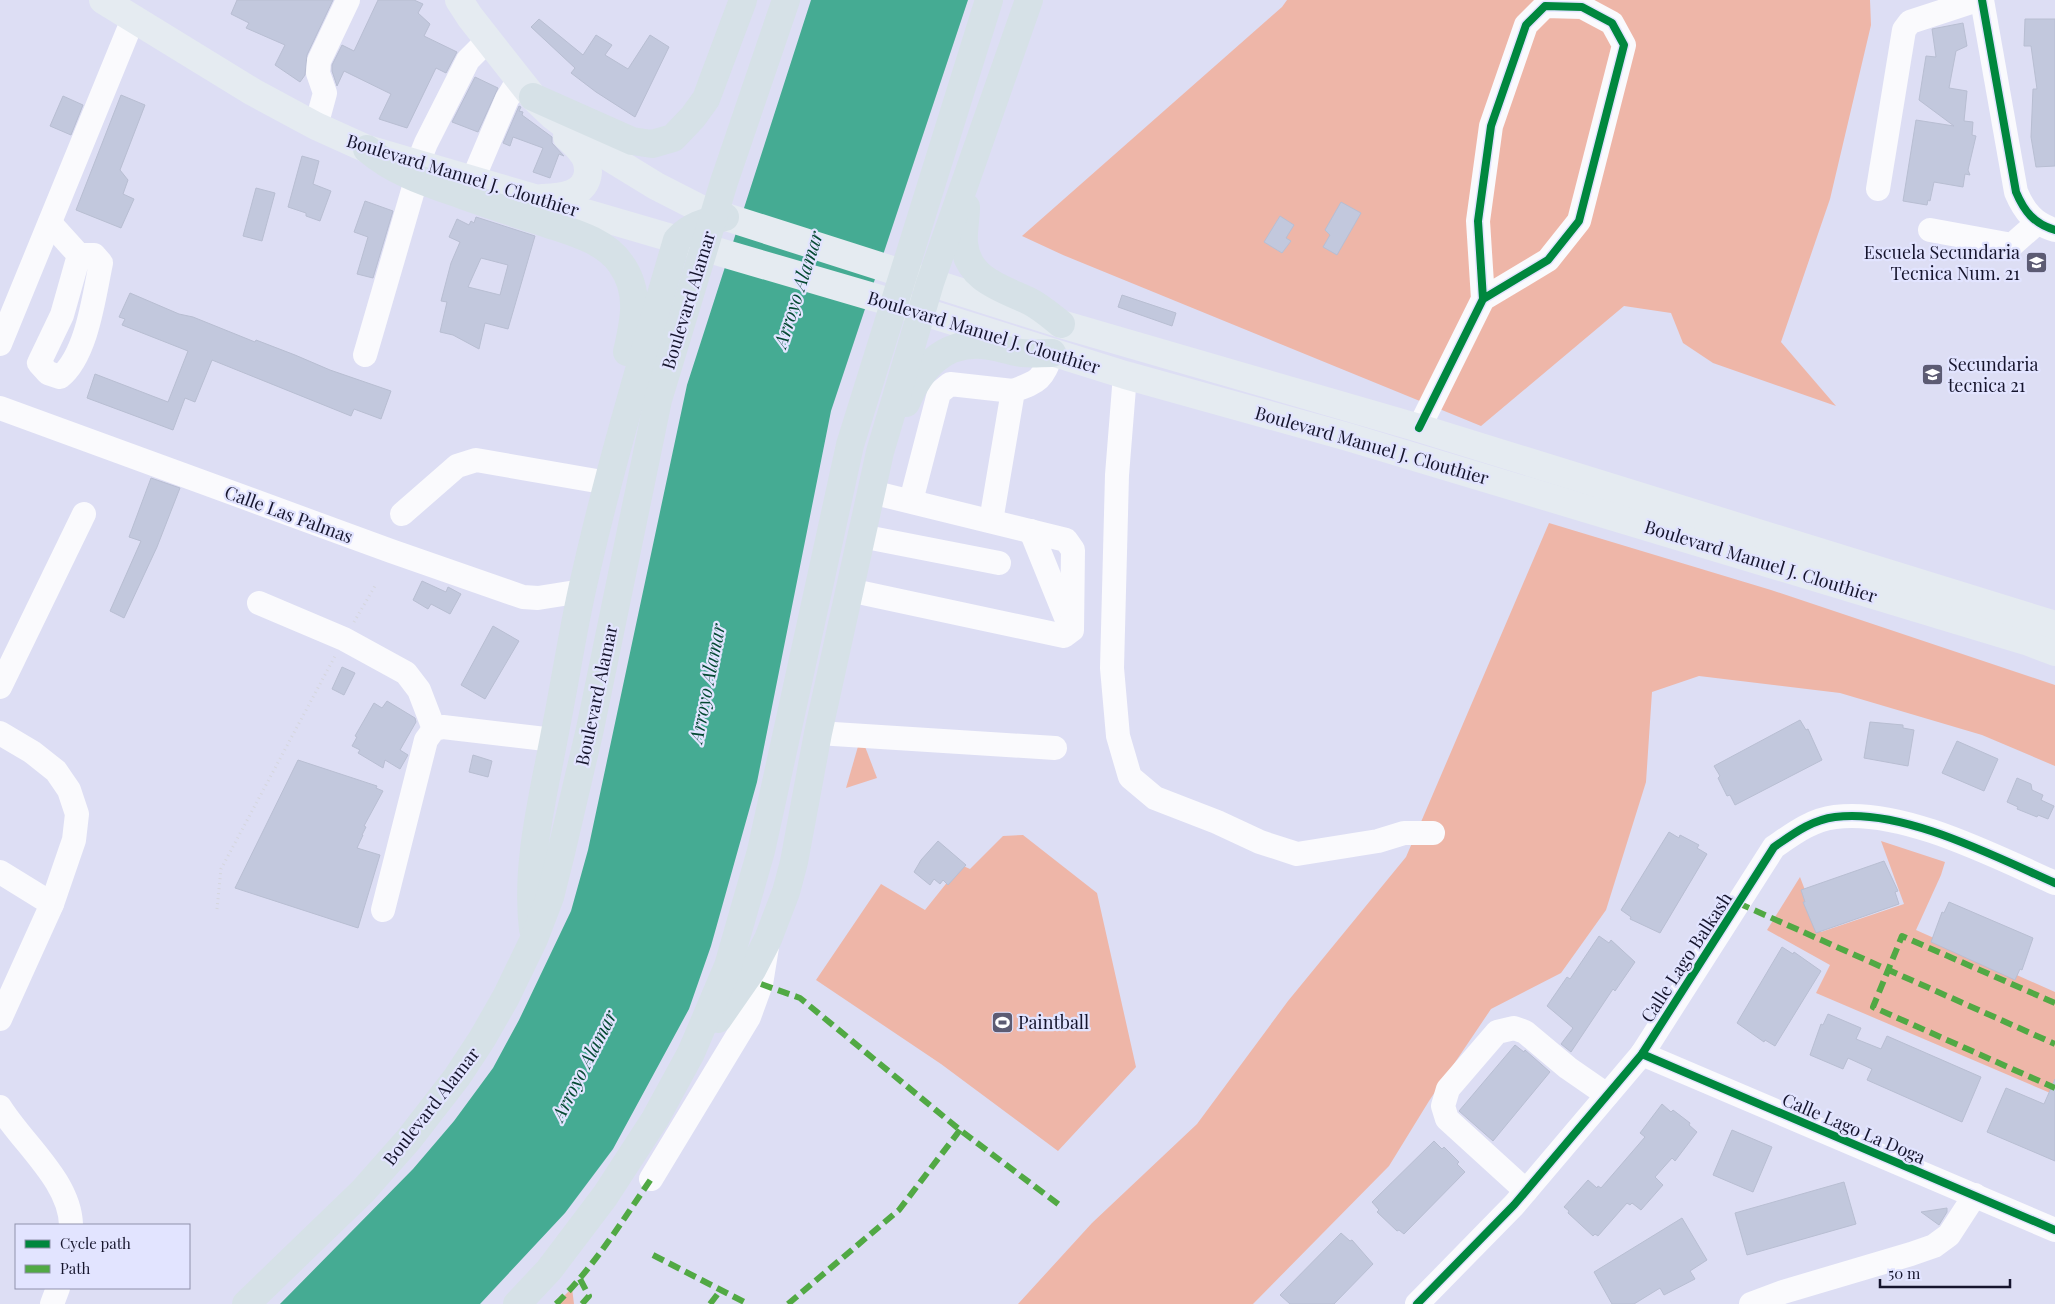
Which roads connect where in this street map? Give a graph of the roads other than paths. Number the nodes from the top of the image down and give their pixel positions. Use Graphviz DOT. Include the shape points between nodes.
graph roads {
  1 [pos="102,0"];
  2 [pos="348,0"];
  3 [pos="459,0"];
  4 [pos="744,0"];
  5 [pos="786,0"];
  6 [pos="989,0"];
  7 [pos="1977,0"];
  8 [pos="1982,0"];
  9 [pos="1029,1"];
  10 [pos="134,19"];
  11 [pos="488,40"];
  12 [pos="526,88"];
  13 [pos="553,116"];
  14 [pos="316,126"];
  15 [pos="368,148"];
  16 [pos="417,172"];
  17 [pos="473,179"];
  18 [pos="963,186"];
  19 [pos="1878,189"];
  20 [pos="538,198"];
  21 [pos="712,213"];
  22 [pos="50,223"];
  23 [pos="2046,226"];
  24 [pos="1930,230"];
  25 [pos="683,241"];
  26 [pos="79,255"];
  27 [pos="930,282"];
  28 [pos="1483,298"];
  29 [pos="921,311"];
  30 [pos="1061,324"];
  31 [pos="0,344"];
  32 [pos="1052,353"];
  33 [pos="364,355"];
  34 [pos="1125,375"];
  35 [pos="1013,391"];
  36 [pos="0,408"];
  37 [pos="1419,428"];
  38 [pos="622,430"];
  39 [pos="880,452"];
  40 [pos="608,483"];
  41 [pos="871,492"];
  42 [pos="911,501"];
  43 [pos="84,514"];
  44 [pos="402,514"];
  45 [pos="991,521"];
  46 [pos="1031,531"];
  47 [pos="861,536"];
  48 [pos="999,563"];
  49 [pos="849,590"];
  50 [pos="582,591"];
  51 [pos="1057,595"];
  52 [pos="259,603"];
  53 [pos="2055,625"];
  54 [pos="1032,629"];
  55 [pos="1072,630"];
  56 [pos="2055,652"];
  57 [pos="6,659"];
  58 [pos="0,687"];
  59 [pos="434,729"];
  60 [pos="0,733"];
  61 [pos="818,733"];
  62 [pos="554,740"];
  63 [pos="1055,748"];
  64 [pos="1433,833"];
  65 [pos="0,872"];
  66 [pos="2055,883"];
  67 [pos="52,904"];
  68 [pos="383,910"];
  69 [pos="768,938"];
  70 [pos="534,939"];
  71 [pos="0,1019"];
  72 [pos="691,1054"];
  73 [pos="1642,1054"];
  74 [pos="1606,1096"];
  75 [pos="0,1107"];
  76 [pos="650,1179"];
  77 [pos="1526,1191"];
  78 [pos="1975,1195"];
  79 [pos="71,1224"];
  80 [pos="2055,1230"];
  81 [pos="58,1289"];
  82 [pos="247,1303"];
  83 [pos="52,1304"];
  84 [pos="517,1304"];
  85 [pos="1417,1304"];
  86 [pos="1751,1304"];
  1 -- 10 [label="main road, Boulevard Manuel J. Clouthier"];
  2 -- 14 [label="street" via="319,61 318,73 325,93"];
  3 -- 11 [label="main road, Boulevard Manuel J. Clouthier"];
  4 -- 12 [label="highway" via="706,99 673,138 652,144 632,141"];
  5 -- 70 [label="highway, Boulevard Alamar" via="724,182 658,400 562,853"];
  6 -- 72 [label="highway" via="850,445 744,916 728,966"];
  7 -- 19 [label="street" via="1906,25"];
  8 -- 23 [label="street" via="2016,192 2027,214"];
  9 -- 18 [label="highway"];
  10 -- 14 [label="main road, Boulevard Manuel J. Clouthier" via="253,92"];
  10 -- 22 [label="street"];
  11 -- 12 [label="main road, Boulevard Manuel J. Clouthier"];
  11 -- 16 [label="street" via="468,60 426,143"];
  12 -- 13 [label="main road, Boulevard Manuel J. Clouthier"];
  12 -- 17 [label="street" via="508,99"];
  13 -- 20 [label="main road" via="584,155 588,174 578,190 569,195"];
  13 -- 21 [label="main road, Boulevard Manuel J. Clouthier" via="594,148 656,186"];
  14 -- 15 [label="main road, Boulevard Manuel J. Clouthier"];
  15 -- 16 [label="highway" via="382,162"];
  16 -- 17 [label="main road, Boulevard Manuel J. Clouthier"];
  16 -- 33 [label="street"];
  16 -- 38 [label="highway" via="579,235 605,248 621,263 636,306 618,389"];
  17 -- 20 [label="main road, Boulevard Manuel J. Clouthier"];
  18 -- 27 [label="highway"];
  18 -- 30 [label="highway" via="967,203 964,242 972,268 992,285 1031,302"];
  20 -- 25 [label="main road, Boulevard Manuel J. Clouthier"];
  21 -- 25 [label="highway" via="686,230"];
  21 -- 27 [label="main road, Boulevard Manuel J. Clouthier"];
  22 -- 26 [label="street"];
  22 -- 31 [label="street"];
  23 -- 24 [label="street" via="2012,245"];
  25 -- 29 [label="main road, Boulevard Manuel J. Clouthier"];
  25 -- 38 [label="highway"];
  27 -- 29 [label="highway"];
  27 -- 30 [label="main road, Boulevard Manuel J. Clouthier"];
  28 -- 28 [label="street" via="1478,221 1491,126 1526,26 1545,6 1582,7 1612,23 1624,45 1579,220 1548,260"];
  28 -- 37 [label="street"];
  29 -- 32 [label="main road, Boulevard Manuel J. Clouthier"];
  29 -- 39 [label="highway"];
  30 -- 37 [label="main road, Boulevard Manuel J. Clouthier"];
  32 -- 34 [label="main road, Boulevard Manuel J. Clouthier"];
  32 -- 35 [label="street" via="1045,373 1032,384"];
  32 -- 39 [label="highway" via="1030,354 984,345 949,350 922,373 890,440"];
  34 -- 56 [label="main road, Boulevard Manuel J. Clouthier" via="1367,443 1906,604"];
  34 -- 64 [label="street" via="1117,475 1112,668 1118,736 1130,777 1155,798 1296,854 1378,841 1404,833"];
  35 -- 42 [label="street" via="950,384 939,394"];
  35 -- 45 [label="street"];
  36 -- 50 [label="street, Calle Las Palmas" via="523,597 538,598"];
  37 -- 53 [label="main road, Boulevard Manuel J. Clouthier"];
  38 -- 40 [label="highway"];
  39 -- 41 [label="highway"];
  40 -- 44 [label="street" via="476,460 457,466"];
  40 -- 50 [label="highway"];
  41 -- 42 [label="street"];
  41 -- 47 [label="highway"];
  42 -- 45 [label="street"];
  43 -- 57 [label="street"];
  45 -- 46 [label="street"];
  46 -- 51 [label="street"];
  46 -- 55 [label="street" via="1066,540 1073,550"];
  47 -- 48 [label="street"];
  47 -- 49 [label="highway"];
  49 -- 54 [label="street"];
  49 -- 61 [label="highway"];
  50 -- 62 [label="highway"];
  51 -- 54 [label="street" via="1047,616"];
  51 -- 55 [label="street"];
  52 -- 59 [label="street" via="344,640 406,674 419,690"];
  54 -- 55 [label="street" via="1064,636"];
  57 -- 58 [label="street"];
  59 -- 62 [label="street" via="443,727"];
  59 -- 68 [label="street" via="426,740"];
  60 -- 67 [label="street" via="56,771 69,790 76,814 74,840"];
  61 -- 63 [label="street"];
  61 -- 69 [label="highway" via="794,862"];
  62 -- 70 [label="highway" via="537,830 531,884"];
  65 -- 67 [label="street"];
  66 -- 73 [label="street, Calle Lago Balkash" via="1943,834 1894,822 1866,816 1834,816 1804,826 1774,847"];
  67 -- 71 [label="street"];
  69 -- 72 [label="highway" via="732,1001"];
  69 -- 76 [label="street" via="763,979 749,1018"];
  70 -- 82 [label="highway, Boulevard Alamar" via="482,1039 409,1139 362,1191"];
  72 -- 84 [label="highway" via="655,1119 605,1196 549,1270"];
  73 -- 74 [label="street, Calle Lago Balkash"];
  73 -- 78 [label="street, Calle Lago La Doga"];
  74 -- 77 [label="street, Calle Lago Balkash"];
  74 -- 77 [label="street" via="1525,1032 1514,1028 1497,1032 1448,1089 1443,1106 1447,1119"];
  75 -- 79 [label="street" via="62,1188 71,1212"];
  77 -- 85 [label="street, Calle Lago Balkash"];
  78 -- 80 [label="street, Calle Lago La Doga"];
  78 -- 86 [label="street" via="1949,1235 1934,1246"];
  81 -- 83 [label="street"];
}
